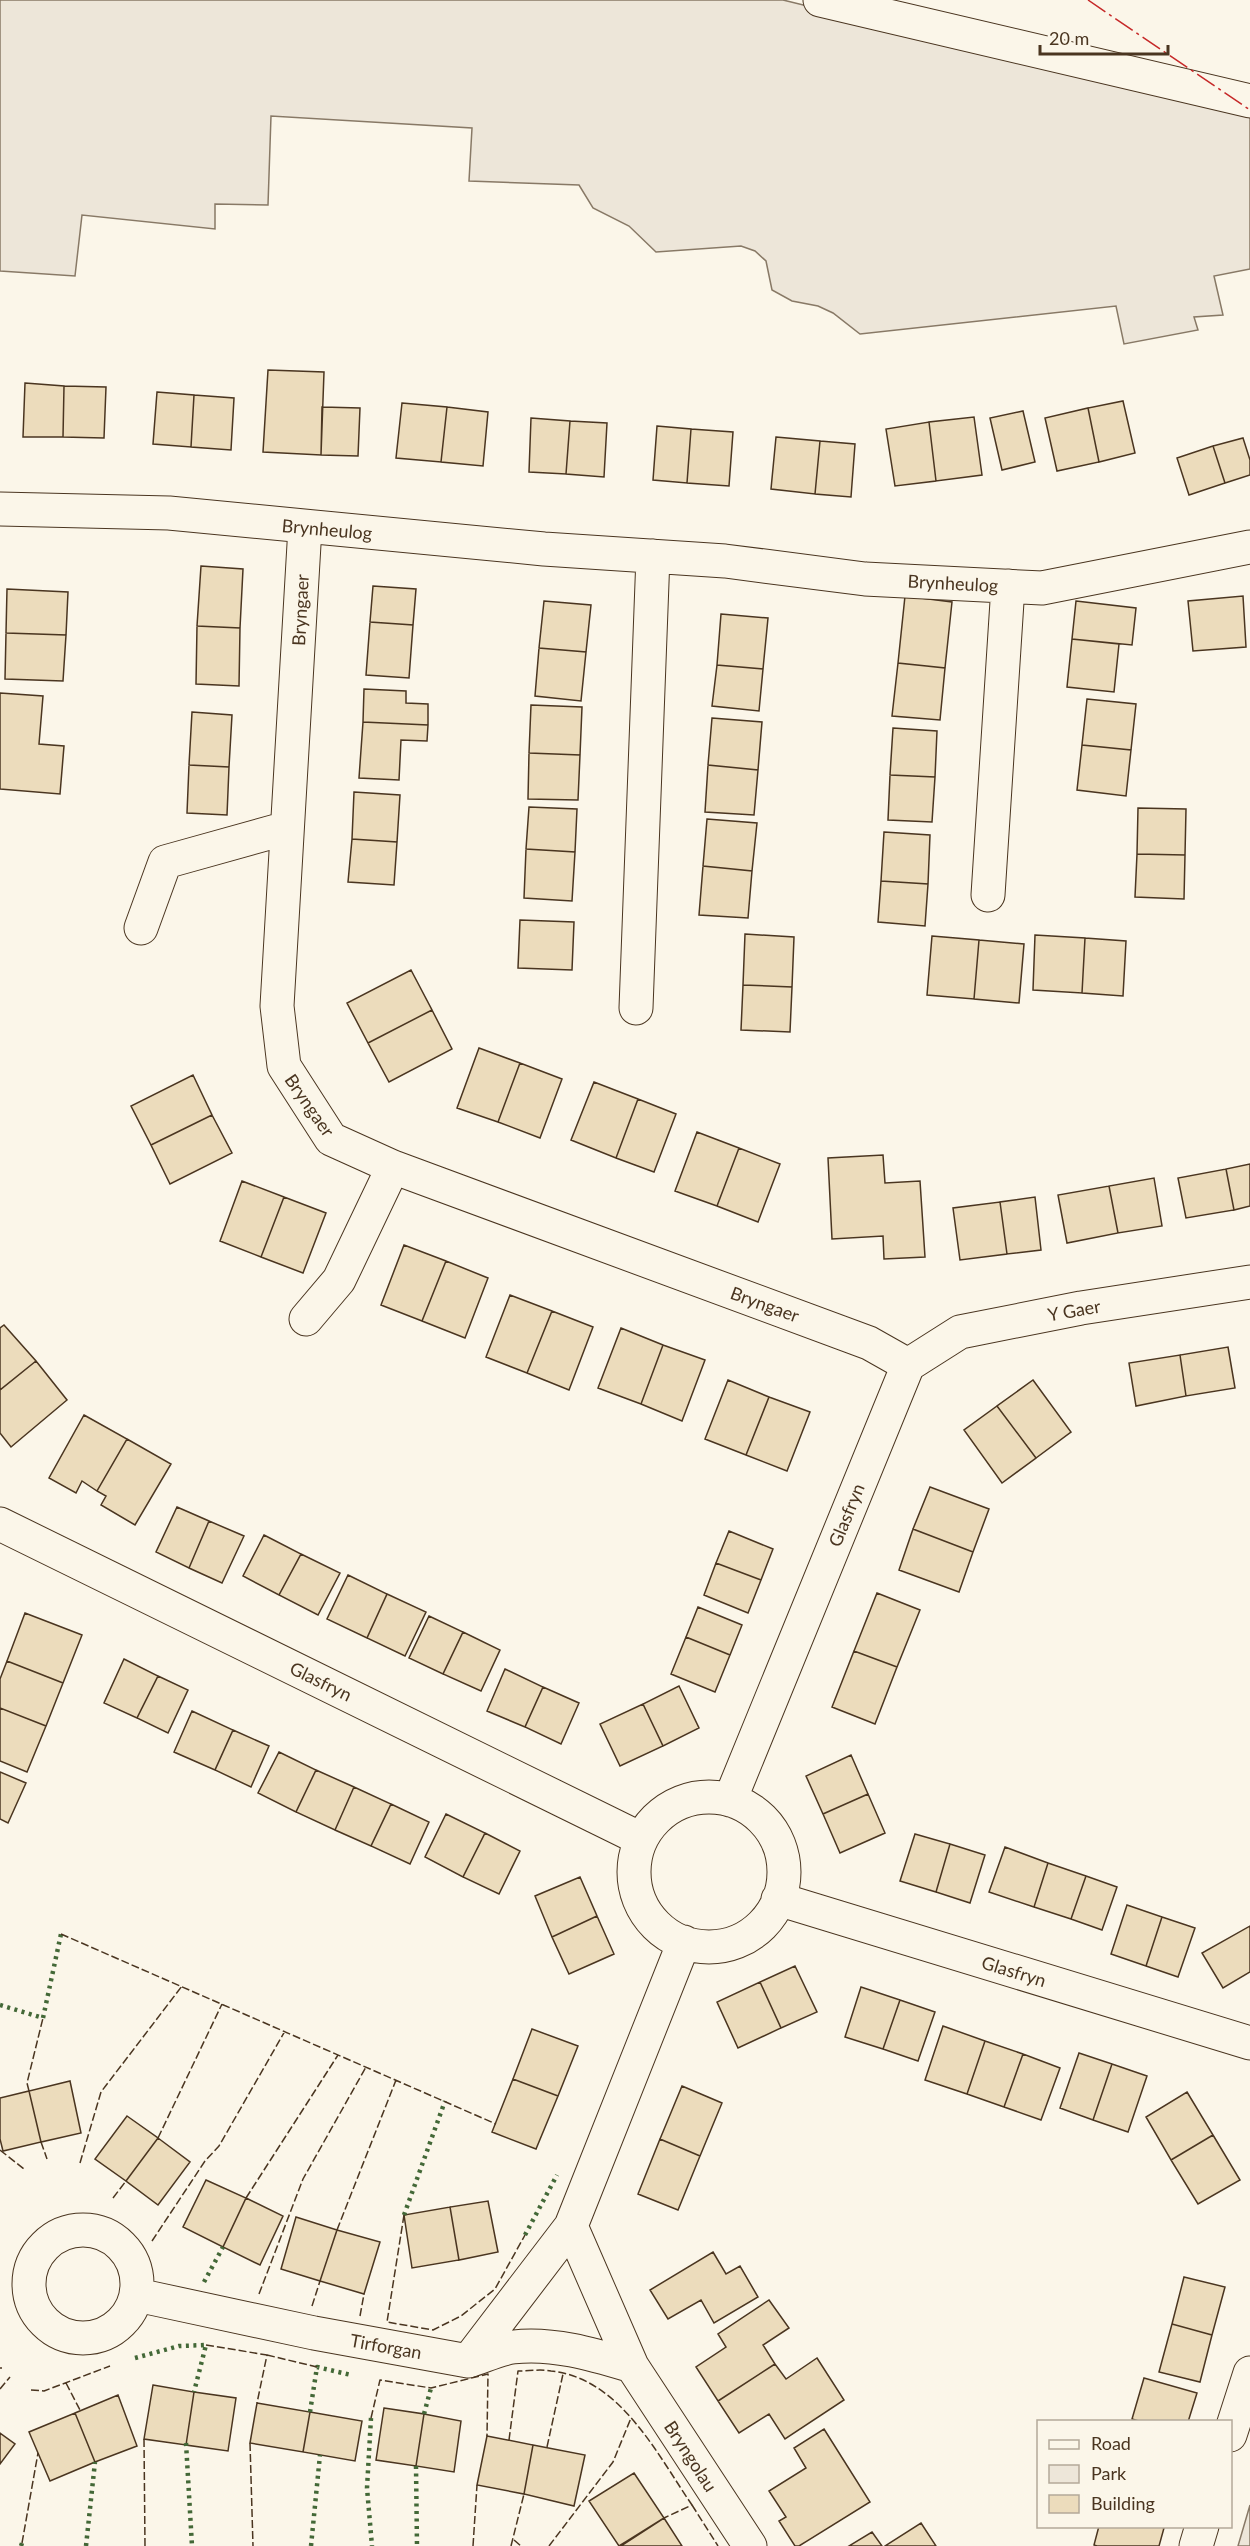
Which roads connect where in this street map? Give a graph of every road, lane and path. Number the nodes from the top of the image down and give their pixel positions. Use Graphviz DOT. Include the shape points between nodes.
graph roads {
  1 [pos="820,0"];
  2 [pos="1250,101"];
  3 [pos="0,509"];
  4 [pos="305,527"];
  5 [pos="1250,547"];
  6 [pos="653,556"];
  7 [pos="1008,586"];
  8 [pos="287,828"];
  9 [pos="988,895"];
  10 [pos="141,928"];
  11 [pos="636,1008"];
  12 [pos="393,1167"];
  13 [pos="1250,1282"];
  14 [pos="306,1319"];
  15 [pos="908,1365"];
  16 [pos="0,1524"];
  17 [pos="730,1800"];
  18 [pos="641,1839"];
  19 [pos="778,1899"];
  20 [pos="684,1942"];
  21 [pos="1250,2043"];
  22 [pos="571,2226"];
  23 [pos="137,2295"];
  24 [pos="468,2361"];
  25 [pos="632,2366"];
  26 [pos="1250,2373"];
  27 [pos="1232,2429"];
  28 [pos="1201,2528"];
  29 [pos="750,2546"];
  30 [pos="1196,2546"];
  1 -- 2 [label="street"];
  3 -- 4 [label="street, Brynheulog" via="169,513"];
  4 -- 6 [label="street, Brynheulog"];
  4 -- 8 [label="street, Bryngaer"];
  5 -- 7 [label="street, Brynheulog" via="1042,588"];
  6 -- 7 [label="street, Brynheulog" via="865,579"];
  6 -- 11 [label="street"];
  7 -- 9 [label="street"];
  8 -- 10 [label="street" via="165,862"];
  8 -- 12 [label="street, Bryngaer" via="277,1006 284,1066 331,1139"];
  12 -- 14 [label="street" via="339,1280"];
  12 -- 15 [label="street, Bryngaer" via="869,1343"];
  13 -- 15 [label="street, Y Gaer" via="1081,1308 960,1332"];
  15 -- 17 [label="street, Glasfryn"];
  16 -- 18 [label="street, Glasfryn"];
  17 -- 18 [label="street" via="704,1797 679,1803 657,1818"];
  17 -- 19 [label="street" via="752,1810 771,1828 782,1852 784,1878"];
  18 -- 20 [label="street" via="634,1875 639,1901 653,1923"];
  19 -- 20 [label="street" via="757,1930 734,1943 699,1947"];
  19 -- 21 [label="street, Glasfryn"];
  20 -- 22 [label="street"];
  22 -- 24 [label="street"];
  22 -- 25 [label="street, Bryngolau"];
  23 -- 24 [label="street, Tirforgan"];
  24 -- 25 [label="street" via="513,2348 556,2348"];
  25 -- 29 [label="street, Bryngolau"];
  26 -- 27 [label="street"];
  28 -- 30 [label="street"];
}
